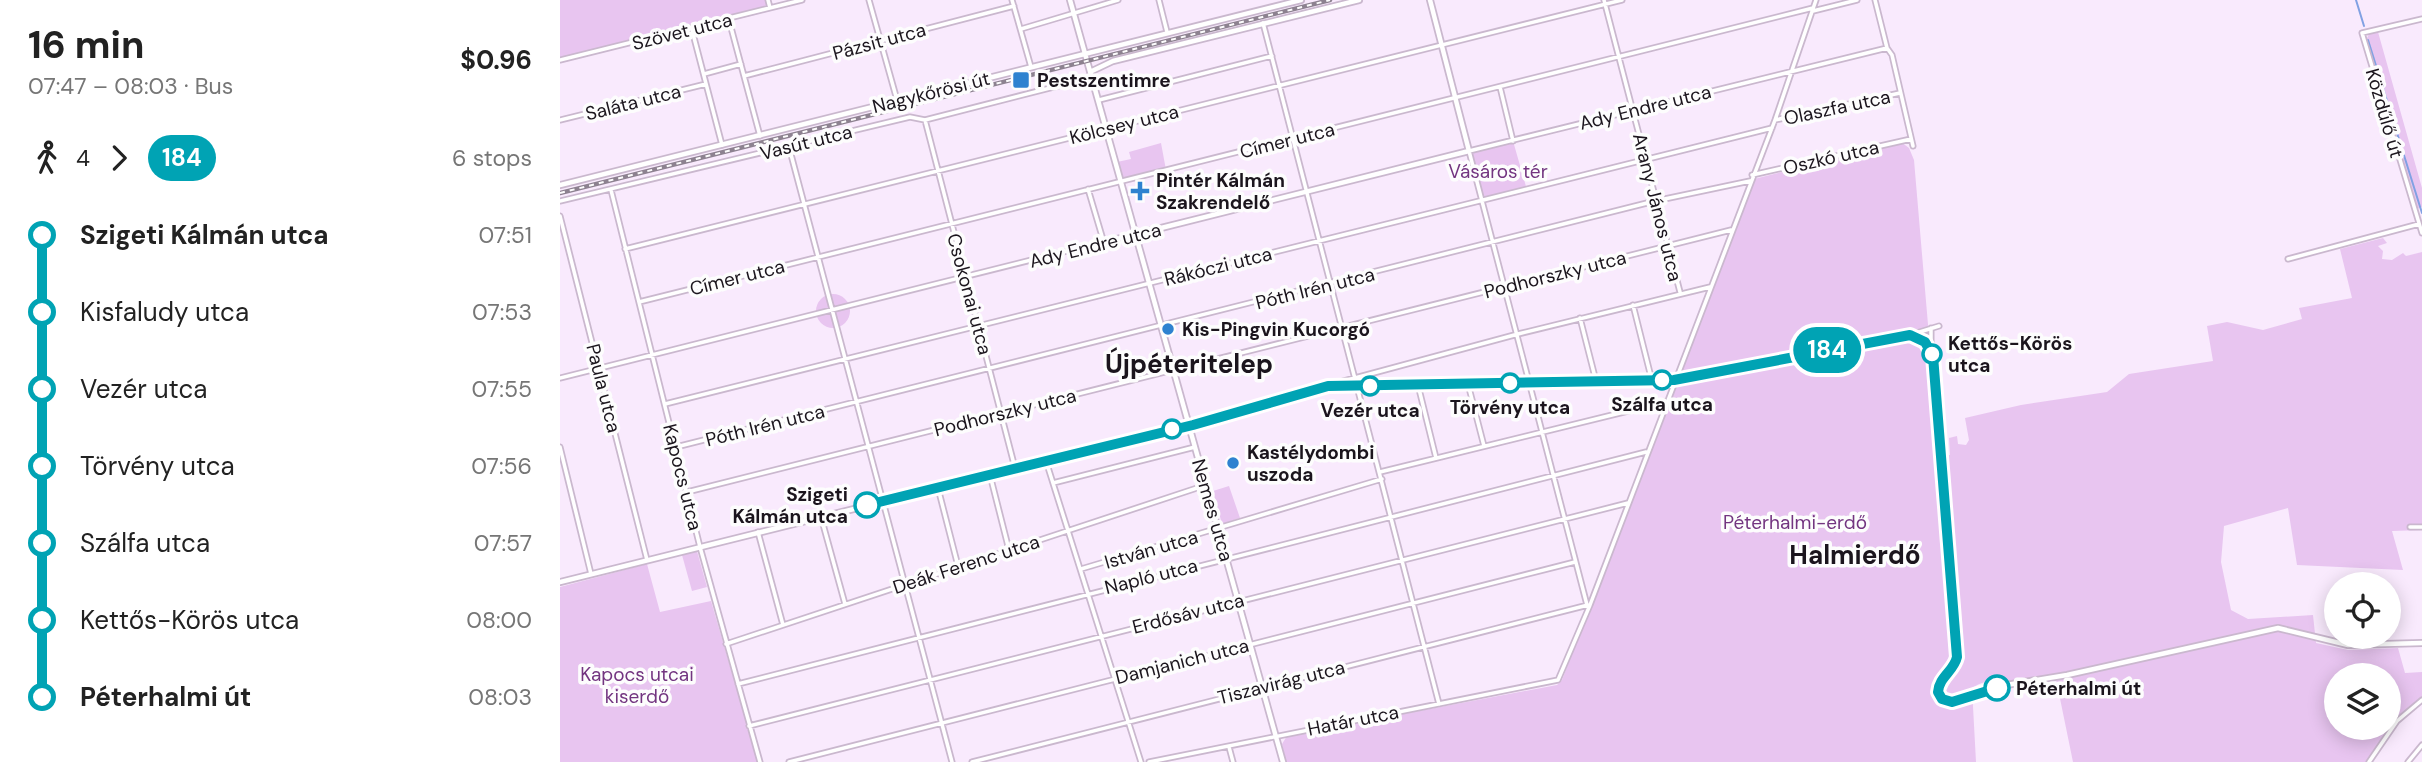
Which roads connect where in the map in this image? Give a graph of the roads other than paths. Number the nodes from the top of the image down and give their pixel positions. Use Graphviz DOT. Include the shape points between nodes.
graph roads {
  1 [pos="768,0"];
  2 [pos="802,0"];
  3 [pos="869,0"];
  4 [pos="1070,0"];
  5 [pos="1118,0"];
  6 [pos="1159,0"];
  7 [pos="1301,0"];
  8 [pos="1359,0"];
  9 [pos="1430,0"];
  10 [pos="1622,0"];
  11 [pos="1816,0"];
  12 [pos="1857,0"];
  13 [pos="1875,0"];
  14 [pos="1605,2"];
  15 [pos="1013,3"];
  16 [pos="770,8"];
  17 [pos="1813,10"];
  18 [pos="1074,13"];
  19 [pos="2422,19"];
  20 [pos="729,20"];
  21 [pos="1264,23"];
  22 [pos="1021,29"];
  23 [pos="692,30"];
  24 [pos="1167,32"];
  25 [pos="881,41"];
  26 [pos="1442,45"];
  27 [pos="1887,48"];
  28 [pos="1086,55"];
  29 [pos="1272,56"];
  30 [pos="1619,57"];
  31 [pos="560,60"];
  32 [pos="741,64"];
  33 [pos="1031,67"];
  34 [pos="1793,70"];
  35 [pos="1092,71"];
  36 [pos="704,74"];
  37 [pos="744,75"];
  38 [pos="1093,77"];
  39 [pos="706,84"];
  40 [pos="1280,85"];
  41 [pos="1500,87"];
  42 [pos="1900,93"];
  43 [pos="1455,97"];
  44 [pos="897,100"];
  45 [pos="1099,100"];
  46 [pos="1633,110"];
  47 [pos="560,120"];
  48 [pos="926,120"];
  49 [pos="1774,120"];
  50 [pos="1107,128"];
  51 [pos="1772,128"];
  52 [pos="760,136"];
  53 [pos="1294,138"];
  54 [pos="1911,139"];
  55 [pos="1513,141"];
  56 [pos="722,145"];
  57 [pos="1913,146"];
  58 [pos="789,147"];
  59 [pos="1469,151"];
  60 [pos="1646,159"];
  61 [pos="938,171"];
  62 [pos="1752,175"];
  63 [pos="1122,181"];
  64 [pos="1750,181"];
  65 [pos="560,185"];
  66 [pos="1088,189"];
  67 [pos="611,190"];
  68 [pos="1308,192"];
  69 [pos="1483,200"];
  70 [pos="560,201"];
  71 [pos="1655,201"];
  72 [pos="804,205"];
  73 [pos="560,216"];
  74 [pos="2419,221"];
  75 [pos="952,223"];
  76 [pos="1731,230"];
  77 [pos="2422,233"];
  78 [pos="1137,234"];
  79 [pos="1321,241"];
  80 [pos="1104,243"];
  81 [pos="1494,243"];
  82 [pos="1668,246"];
  83 [pos="625,249"];
  84 [pos="818,257"];
  85 [pos="2288,259"];
  86 [pos="966,277"];
  87 [pos="1150,283"];
  88 [pos="1331,284"];
  89 [pos="1505,287"];
  90 [pos="1710,287"];
  91 [pos="1680,292"];
  92 [pos="639,302"];
  93 [pos="1633,305"];
  94 [pos="833,310"];
  95 [pos="1580,318"];
  96 [pos="979,326"];
  97 [pos="1162,326"];
  98 [pos="1939,326"];
  99 [pos="1343,327"];
  100 [pos="1931,328"];
  101 [pos="1518,334"];
  102 [pos="1910,335"];
  103 [pos="1931,351"];
  104 [pos="653,355"];
  105 [pos="846,360"];
  106 [pos="600,369"];
  107 [pos="990,369"];
  108 [pos="1174,370"];
  109 [pos="1355,376"];
  110 [pos="560,378"];
  111 [pos="1674,380"];
  112 [pos="1596,381"];
  113 [pos="1651,381"];
  114 [pos="1529,382"];
  115 [pos="1468,384"];
  116 [pos="1418,385"];
  117 [pos="1328,386"];
  118 [pos="1358,386"];
  119 [pos="857,402"];
  120 [pos="1665,402"];
  121 [pos="665,404"];
  122 [pos="1001,413"];
  123 [pos="1189,425"];
  124 [pos="1542,431"];
  125 [pos="868,446"];
  126 [pos="1484,446"];
  127 [pos="560,447"];
  128 [pos="676,447"];
  129 [pos="1195,447"];
  130 [pos="1646,452"];
  131 [pos="1436,458"];
  132 [pos="1046,461"];
  133 [pos="1016,468"];
  134 [pos="1380,472"];
  135 [pos="990,475"];
  136 [pos="1553,475"];
  137 [pos="1382,479"];
  138 [pos="1053,483"];
  139 [pos="1206,485"];
  140 [pos="937,488"];
  141 [pos="687,492"];
  142 [pos="882,501"];
  143 [pos="1628,503"];
  144 [pos="1392,515"];
  145 [pos="821,517"];
  146 [pos="1564,518"];
  147 [pos="2410,527"];
  148 [pos="2422,527"];
  149 [pos="1219,529"];
  150 [pos="1068,530"];
  151 [pos="758,533"];
  152 [pos="700,547"];
  153 [pos="1009,550"];
  154 [pos="1226,557"];
  155 [pos="1403,559"];
  156 [pos="647,560"];
  157 [pos="1575,562"];
  158 [pos="958,566"];
  159 [pos="1081,569"];
  160 [pos="591,574"];
  161 [pos="560,582"];
  162 [pos="905,584"];
  163 [pos="1088,592"];
  164 [pos="1238,601"];
  165 [pos="1413,602"];
  166 [pos="845,604"];
  167 [pos="1588,605"];
  168 [pos="783,625"];
  169 [pos="1101,635"];
  170 [pos="918,636"];
  171 [pos="2422,643"];
  172 [pos="726,644"];
  173 [pos="1250,644"];
  174 [pos="1424,646"];
  175 [pos="1114,678"];
  176 [pos="930,680"];
  177 [pos="738,684"];
  178 [pos="1262,687"];
  179 [pos="2422,700"];
  180 [pos="1439,704"];
  181 [pos="1128,721"];
  182 [pos="942,723"];
  183 [pos="750,726"];
  184 [pos="1276,737"];
  185 [pos="2422,745"];
  186 [pos="1229,747"];
  187 [pos="760,762"];
  188 [pos="789,762"];
  189 [pos="952,762"];
  190 [pos="972,762"];
  191 [pos="1141,762"];
  192 [pos="1149,762"];
  193 [pos="1233,762"];
  194 [pos="1283,762"];
  195 [pos="2369,762"];
  196 [pos="2408,762"];
  1 -- 16 [label="street"];
  2 -- 16 [label="street, Szövet utca"];
  3 -- 25 [label="street"];
  4 -- 18 [label="street, Nemes utca"];
  5 -- 18 [label="street"];
  6 -- 24 [label="street"];
  7 -- 24 [label="street, Nagykőrösi út"];
  8 -- 21 [label="street"];
  9 -- 26 [label="street"];
  10 -- 14 [label="street, Kölcsey utca"];
  11 -- 17 [label="street"];
  12 -- 17 [label="street, Címer utca"];
  13 -- 27 [label="street"];
  14 -- 26 [label="street, Kölcsey utca"];
  14 -- 30 [label="street, Arany János utca"];
  15 -- 22 [label="street"];
  15 -- 25 [label="street, Pázsit utca"];
  16 -- 20 [label="street, Szövet utca"];
  17 -- 30 [label="street, Címer utca"];
  17 -- 34 [label="street"];
  18 -- 22 [label="street"];
  18 -- 28 [label="street, Nemes utca"];
  19 -- 74 [label="street, Közdűlő út" via="2361,33"];
  20 -- 23 [label="street, Szövet utca"];
  20 -- 32 [label="street"];
  21 -- 29 [label="street"];
  21 -- 35 [label="street" via="1107,62"];
  22 -- 33 [label="street"];
  23 -- 31 [label="street, Szövet utca"];
  23 -- 36 [label="street"];
  24 -- 28 [label="street, Nagykőrösi út"];
  25 -- 37 [label="street, Pázsit utca"];
  25 -- 44 [label="street"];
  26 -- 40 [label="street, Kölcsey utca"];
  26 -- 43 [label="street"];
  27 -- 34 [label="street, Ady Endre utca"];
  27 -- 42 [label="street"];
  28 -- 33 [label="street, Nagykőrösi út"];
  28 -- 35 [label="street, Nemes utca"];
  29 -- 40 [label="street"];
  29 -- 45 [label="street"];
  30 -- 41 [label="street, Címer utca"];
  30 -- 46 [label="street, Arany János utca"];
  32 -- 36 [label="street"];
  32 -- 37 [label="street"];
  33 -- 44 [label="street, Nagykőrösi út"];
  34 -- 46 [label="street, Ady Endre utca"];
  34 -- 49 [label="street"];
  35 -- 38 [label="street, Nemes utca"];
  36 -- 39 [label="street"];
  37 -- 52 [label="street"];
  38 -- 45 [label="street, Nemes utca"];
  38 -- 48 [label="street, Vasút utca"];
  39 -- 47 [label="street, Saláta utca"];
  39 -- 56 [label="street"];
  40 -- 50 [label="street, Kölcsey utca"];
  40 -- 53 [label="street"];
  41 -- 43 [label="street, Címer utca"];
  41 -- 55 [label="street"];
  42 -- 49 [label="street, Olaszfa utca"];
  42 -- 54 [label="street"];
  43 -- 53 [label="street, Címer utca"];
  43 -- 59 [label="street"];
  44 -- 52 [label="street, Nagykőrösi út"];
  45 -- 50 [label="street, Nemes utca"];
  46 -- 55 [label="street, Ady Endre utca"];
  46 -- 60 [label="street, Arany János utca"];
  48 -- 58 [label="street, Vasút utca" via="910,117"];
  48 -- 61 [label="street, Csokonai utca"];
  49 -- 51 [label="street"];
  50 -- 61 [label="street, Kölcsey utca"];
  50 -- 63 [label="street, Nemes utca"];
  51 -- 60 [label="street, Rákóczi utca"];
  51 -- 62 [label="street"];
  52 -- 56 [label="street, Nagykőrösi út"];
  53 -- 63 [label="street, Címer utca"];
  53 -- 68 [label="street"];
  54 -- 57 [label="street"];
  54 -- 62 [label="street, Oszkó utca"];
  55 -- 59 [label="street, Ady Endre utca"];
  56 -- 65 [label="street, Nagykőrösi út"];
  58 -- 67 [label="street, Vasút utca"];
  58 -- 72 [label="street"];
  59 -- 68 [label="street, Ady Endre utca"];
  59 -- 69 [label="street"];
  60 -- 69 [label="street, Rákóczi utca"];
  60 -- 71 [label="street, Arany János utca"];
  61 -- 72 [label="street, Kölcsey utca"];
  61 -- 75 [label="street, Csokonai utca"];
  62 -- 64 [label="street"];
  63 -- 66 [label="street, Címer utca"];
  63 -- 78 [label="street, Nemes utca"];
  64 -- 71 [label="street, Póth Irén utca"];
  64 -- 76 [label="street"];
  66 -- 75 [label="street, Címer utca"];
  66 -- 80 [label="street"];
  67 -- 70 [label="street, Vasút utca"];
  67 -- 83 [label="street, Kapocs utca"];
  68 -- 78 [label="street, Ady Endre utca"];
  68 -- 79 [label="street"];
  69 -- 79 [label="street, Rákóczi utca"];
  69 -- 81 [label="street"];
  71 -- 81 [label="street, Póth Irén utca"];
  71 -- 82 [label="street, Arany János utca"];
  72 -- 83 [label="street, Kölcsey utca"];
  72 -- 84 [label="street"];
  73 -- 106 [label="street, Paula utca"];
  74 -- 77 [label="street, Közdűlő út"];
  74 -- 85 [label="street"];
  75 -- 84 [label="street, Címer utca"];
  75 -- 86 [label="street, Csokonai utca"];
  76 -- 82 [label="street, Podhorszky utca"];
  76 -- 90 [label="street"];
  78 -- 80 [label="street, Ady Endre utca"];
  78 -- 87 [label="street, Nemes utca"];
  79 -- 87 [label="street, Rákóczi utca"];
  79 -- 88 [label="street"];
  80 -- 86 [label="street, Ady Endre utca"];
  81 -- 88 [label="street, Póth Irén utca"];
  81 -- 89 [label="street"];
  82 -- 89 [label="street, Podhorszky utca"];
  82 -- 91 [label="street, Arany János utca"];
  83 -- 92 [label="street, Kapocs utca"];
  84 -- 92 [label="street, Címer utca"];
  84 -- 94 [label="street"];
  86 -- 94 [label="street, Ady Endre utca"];
  86 -- 96 [label="street, Csokonai utca"];
  87 -- 96 [label="street, Rákóczi utca"];
  87 -- 97 [label="street, Nemes utca"];
  88 -- 97 [label="street, Póth Irén utca"];
  88 -- 99 [label="street"];
  89 -- 99 [label="street, Podhorszky utca"];
  89 -- 101 [label="street"];
  90 -- 91 [label="street"];
  90 -- 111 [label="street"];
  91 -- 93 [label="street"];
  92 -- 104 [label="street, Kapocs utca"];
  93 -- 95 [label="street"];
  93 -- 113 [label="street"];
  94 -- 104 [label="street, Ady Endre utca"];
  94 -- 105 [label="street"];
  95 -- 101 [label="street"];
  95 -- 112 [label="street"];
  96 -- 105 [label="street, Rákóczi utca"];
  96 -- 107 [label="street, Csokonai utca"];
  97 -- 107 [label="street, Póth Irén utca"];
  97 -- 108 [label="street, Nemes utca"];
  98 -- 100 [label="street"];
  99 -- 108 [label="street, Podhorszky utca"];
  99 -- 109 [label="street"];
  100 -- 102 [label="street"];
  100 -- 103 [label="street"];
  101 -- 109 [label="street"];
  101 -- 114 [label="street"];
  102 -- 103 [label="street"];
  102 -- 111 [label="street"];
  103 -- 171 [label="street" via="1957,652 1953,668 1938,685 1945,701 2278,628 2348,645"];
  104 -- 106 [label="street, Ady Endre utca"];
  104 -- 121 [label="street, Kapocs utca"];
  105 -- 119 [label="street"];
  105 -- 121 [label="street, Rákóczi utca"];
  106 -- 110 [label="street, Ady Endre utca"];
  106 -- 156 [label="street, Paula utca"];
  107 -- 119 [label="street, Póth Irén utca"];
  107 -- 122 [label="street, Csokonai utca"];
  108 -- 122 [label="street, Podhorszky utca"];
  108 -- 123 [label="street, Nemes utca"];
  109 -- 117 [label="street"];
  109 -- 118 [label="street"];
  111 -- 113 [label="street"];
  111 -- 120 [label="street"];
  112 -- 113 [label="street"];
  112 -- 114 [label="street"];
  114 -- 115 [label="street"];
  114 -- 124 [label="street"];
  115 -- 116 [label="street"];
  115 -- 126 [label="street"];
  116 -- 118 [label="street"];
  116 -- 131 [label="street"];
  117 -- 118 [label="street"];
  117 -- 123 [label="street"];
  118 -- 134 [label="street"];
  119 -- 125 [label="street"];
  119 -- 128 [label="street, Póth Irén utca"];
  120 -- 124 [label="street"];
  120 -- 130 [label="street"];
  121 -- 128 [label="street, Kapocs utca"];
  122 -- 125 [label="street, Podhorszky utca"];
  122 -- 133 [label="street, Csokonai utca"];
  123 -- 129 [label="street, Nemes utca"];
  123 -- 132 [label="street"];
  124 -- 126 [label="street"];
  124 -- 136 [label="street"];
  125 -- 141 [label="street, Podhorszky utca"];
  125 -- 142 [label="street"];
  126 -- 131 [label="street"];
  127 -- 160 [label="street"];
  128 -- 141 [label="street, Kapocs utca"];
  129 -- 138 [label="street"];
  129 -- 139 [label="street, Nemes utca"];
  130 -- 136 [label="street, Napló utca"];
  130 -- 143 [label="street"];
  131 -- 134 [label="street"];
  132 -- 133 [label="street"];
  132 -- 138 [label="street"];
  133 -- 135 [label="street"];
  134 -- 137 [label="street"];
  135 -- 140 [label="street"];
  135 -- 153 [label="street"];
  136 -- 144 [label="street, Napló utca"];
  136 -- 146 [label="street"];
  137 -- 144 [label="street"];
  137 -- 149 [label="street, István utca"];
  138 -- 150 [label="street"];
  139 -- 149 [label="street, Nemes utca"];
  139 -- 150 [label="street, Deák Ferenc utca"];
  140 -- 142 [label="street"];
  140 -- 158 [label="street"];
  141 -- 152 [label="street, Kapocs utca"];
  142 -- 145 [label="street"];
  142 -- 162 [label="street"];
  143 -- 146 [label="street, Erdősáv utca"];
  143 -- 167 [label="street"];
  144 -- 154 [label="street, Napló utca"];
  144 -- 155 [label="street"];
  145 -- 151 [label="street"];
  145 -- 166 [label="street"];
  146 -- 155 [label="street, Erdősáv utca"];
  146 -- 157 [label="street"];
  147 -- 148 [label="street"];
  149 -- 154 [label="street, Nemes utca"];
  149 -- 159 [label="street, István utca"];
  150 -- 153 [label="street, Deák Ferenc utca"];
  150 -- 159 [label="street"];
  151 -- 152 [label="street"];
  151 -- 168 [label="street"];
  152 -- 156 [label="street"];
  152 -- 172 [label="street, Kapocs utca"];
  153 -- 158 [label="street, Deák Ferenc utca"];
  154 -- 163 [label="street, Napló utca"];
  154 -- 164 [label="street, Nemes utca"];
  155 -- 164 [label="street, Erdősáv utca"];
  155 -- 165 [label="street"];
  156 -- 160 [label="street"];
  157 -- 165 [label="street, Damjanich utca"];
  157 -- 167 [label="street"];
  158 -- 162 [label="street, Deák Ferenc utca"];
  159 -- 163 [label="street"];
  160 -- 161 [label="street"];
  162 -- 166 [label="street, Deák Ferenc utca"];
  162 -- 170 [label="street"];
  163 -- 169 [label="street"];
  163 -- 170 [label="street, Napló utca"];
  164 -- 169 [label="street, Erdősáv utca"];
  164 -- 173 [label="street, Nemes utca"];
  165 -- 173 [label="street, Damjanich utca"];
  165 -- 174 [label="street"];
  166 -- 168 [label="street, Deák Ferenc utca"];
  167 -- 174 [label="street, Tiszavirág utca"];
  167 -- 180 [label="street, Határ utca" via="1558,680"];
  168 -- 172 [label="street, Deák Ferenc utca"];
  169 -- 175 [label="street"];
  169 -- 176 [label="street, Erdősáv utca"];
  170 -- 176 [label="street"];
  170 -- 177 [label="street, Napló utca"];
  172 -- 177 [label="street, Kapocs utca"];
  173 -- 175 [label="street, Damjanich utca"];
  173 -- 178 [label="street, Nemes utca"];
  174 -- 178 [label="street, Tiszavirág utca"];
  174 -- 180 [label="street"];
  175 -- 181 [label="street"];
  175 -- 182 [label="street, Damjanich utca"];
  176 -- 182 [label="street"];
  176 -- 183 [label="street, Erdősáv utca"];
  177 -- 183 [label="street, Kapocs utca"];
  178 -- 181 [label="street, Tiszavirág utca"];
  178 -- 184 [label="street, Nemes utca"];
  179 -- 195 [label="street" via="2397,721"];
  180 -- 184 [label="street, Határ utca"];
  181 -- 190 [label="street, Tiszavirág utca"];
  181 -- 191 [label="street"];
  182 -- 188 [label="street, Damjanich utca"];
  182 -- 189 [label="street"];
  183 -- 187 [label="street, Kapocs utca"];
  184 -- 186 [label="street, Határ utca"];
  184 -- 194 [label="street, Nemes utca"];
  185 -- 196 [label="street"];
  186 -- 192 [label="street, Határ utca"];
  186 -- 193 [label="street"];
}
